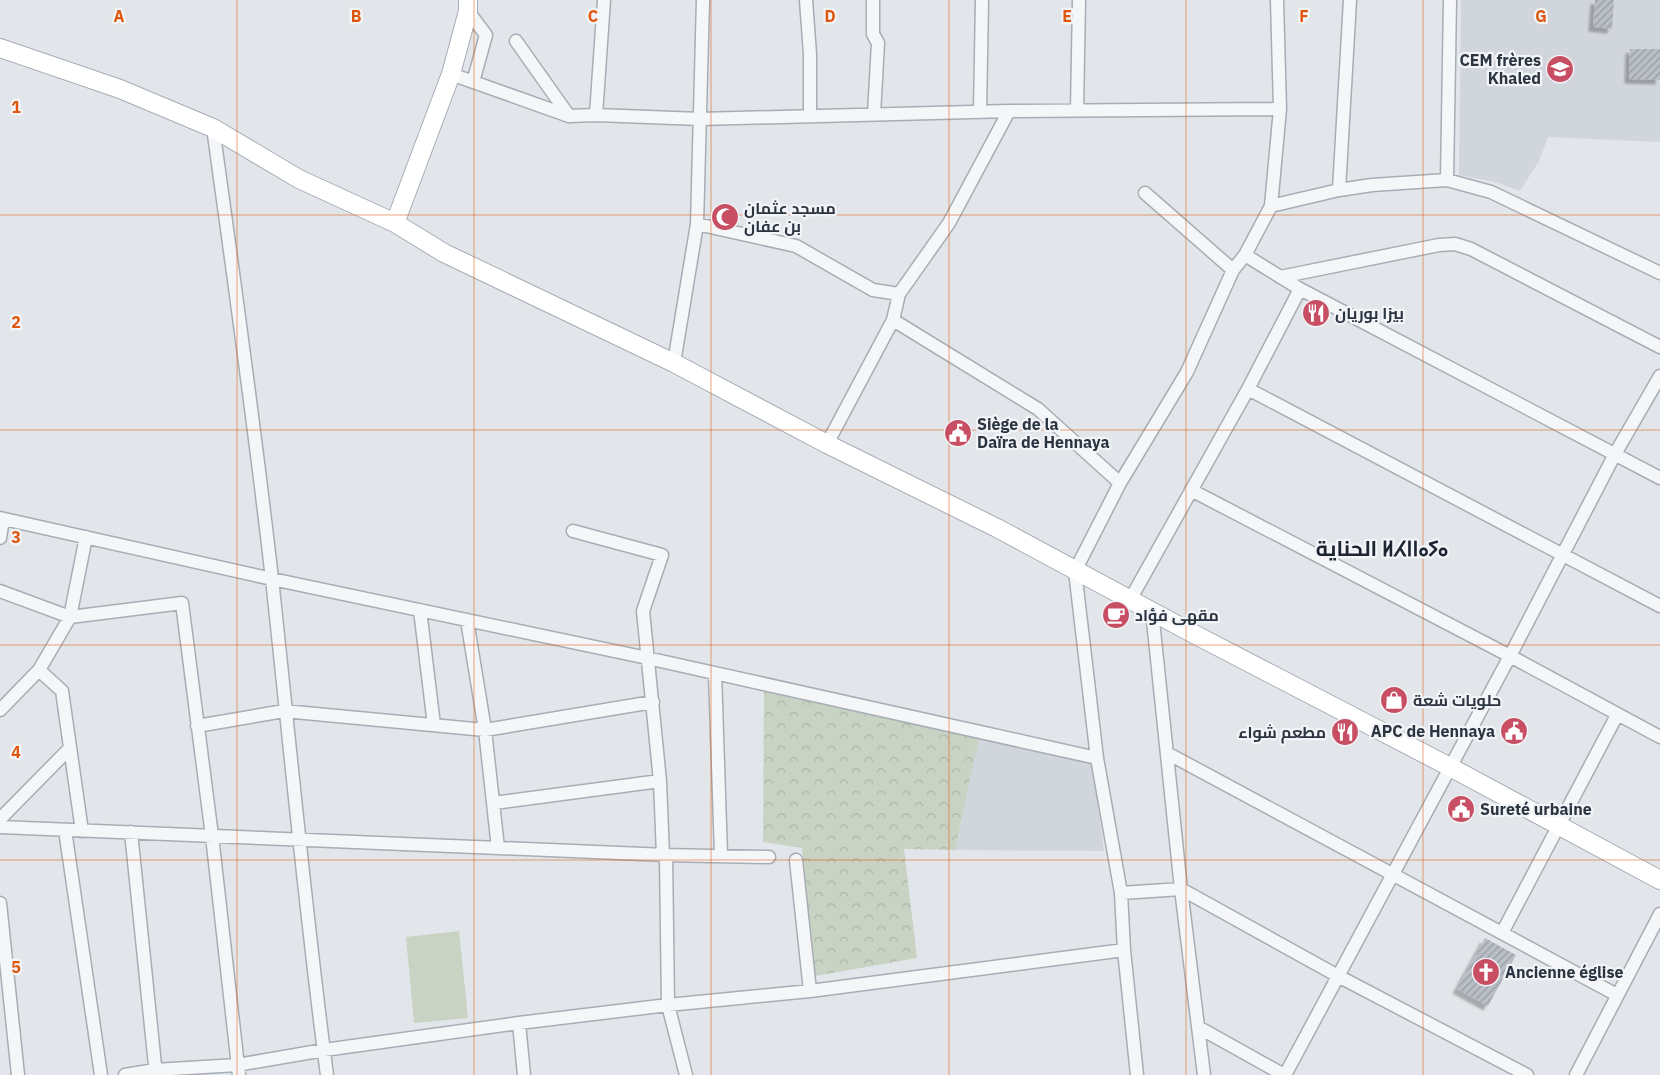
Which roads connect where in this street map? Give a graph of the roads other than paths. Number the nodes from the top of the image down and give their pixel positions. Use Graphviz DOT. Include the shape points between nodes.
graph roads {
  1 [pos="604,0"];
  2 [pos="702,0"];
  3 [pos="806,0"];
  4 [pos="873,0"];
  5 [pos="982,0"];
  6 [pos="1079,0"];
  7 [pos="1277,0"];
  8 [pos="1350,0"];
  9 [pos="1450,0"];
  10 [pos="468,6"];
  11 [pos="516,41"];
  12 [pos="0,48"];
  13 [pos="451,74"];
  14 [pos="473,82"];
  15 [pos="1280,109"];
  16 [pos="1077,110"];
  17 [pos="1009,111"];
  18 [pos="980,112"];
  19 [pos="874,114"];
  20 [pos="596,115"];
  21 [pos="569,116"];
  22 [pos="810,116"];
  23 [pos="700,119"];
  24 [pos="213,128"];
  25 [pos="1447,180"];
  26 [pos="1339,190"];
  27 [pos="1145,193"];
  28 [pos="1271,206"];
  29 [pos="395,223"];
  30 [pos="697,224"];
  31 [pos="1245,255"];
  32 [pos="1233,270"];
  33 [pos="1660,273"];
  34 [pos="1280,277"];
  35 [pos="1300,289"];
  36 [pos="899,294"];
  37 [pos="893,320"];
  38 [pos="1660,347"];
  39 [pos="674,363"];
  40 [pos="1660,376"];
  41 [pos="1248,389"];
  42 [pos="826,444"];
  43 [pos="1615,454"];
  44 [pos="1660,478"];
  45 [pos="1120,483"];
  46 [pos="1191,490"];
  47 [pos="2,518"];
  48 [pos="572,531"];
  49 [pos="86,537"];
  50 [pos="0,538"];
  51 [pos="1562,556"];
  52 [pos="1075,571"];
  53 [pos="272,579"];
  54 [pos="0,591"];
  55 [pos="1130,600"];
  56 [pos="1660,606"];
  57 [pos="420,610"];
  58 [pos="1152,611"];
  59 [pos="70,617"];
  60 [pos="467,620"];
  61 [pos="1510,656"];
  62 [pos="649,658"];
  63 [pos="39,670"];
  64 [pos="715,673"];
  65 [pos="653,702"];
  66 [pos="0,710"];
  67 [pos="284,711"];
  68 [pos="1617,715"];
  69 [pos="434,725"];
  70 [pos="197,726"];
  71 [pos="485,730"];
  72 [pos="1660,737"];
  73 [pos="70,748"];
  74 [pos="1166,753"];
  75 [pos="1097,758"];
  76 [pos="1450,767"];
  77 [pos="660,781"];
  78 [pos="494,803"];
  79 [pos="0,819"];
  80 [pos="1558,826"];
  81 [pos="0,827"];
  82 [pos="64,830"];
  83 [pos="82,830"];
  84 [pos="131,832"];
  85 [pos="212,836"];
  86 [pos="298,839"];
  87 [pos="498,848"];
  88 [pos="664,855"];
  89 [pos="721,855"];
  90 [pos="768,857"];
  91 [pos="796,860"];
  92 [pos="1392,874"];
  93 [pos="1660,880"];
  94 [pos="1181,889"];
  95 [pos="1121,893"];
  96 [pos="0,903"];
  97 [pos="1660,914"];
  98 [pos="1502,933"];
  99 [pos="1124,950"];
  100 [pos="1338,976"];
  101 [pos="810,991"];
  102 [pos="1617,995"];
  103 [pos="668,1005"];
  104 [pos="519,1023"];
  105 [pos="1198,1027"];
  106 [pos="324,1050"];
  107 [pos="238,1070"];
  108 [pos="155,1073"];
  109 [pos="18,1075"];
  110 [pos="101,1075"];
  111 [pos="125,1075"];
  112 [pos="327,1075"];
  113 [pos="524,1075"];
  114 [pos="686,1075"];
  115 [pos="1137,1075"];
  116 [pos="1204,1075"];
  117 [pos="1285,1075"];
  118 [pos="1527,1075"];
  119 [pos="1576,1075"];
  1 -- 20 [label="street"];
  2 -- 23 [label="street"];
  3 -- 22 [label="street"];
  4 -- 19 [label="street" via="873,34 878,43"];
  5 -- 18 [label="street"];
  6 -- 16 [label="street"];
  7 -- 15 [label="street"];
  8 -- 26 [label="street"];
  9 -- 25 [label="street"];
  10 -- 13 [label="main road"];
  10 -- 14 [label="street" via="486,35"];
  11 -- 21 [label="street"];
  12 -- 24 [label="main road" via="120,90"];
  13 -- 14 [label="street"];
  13 -- 29 [label="main road"];
  14 -- 21 [label="street"];
  15 -- 16 [label="street"];
  15 -- 28 [label="street"];
  16 -- 17 [label="street"];
  17 -- 18 [label="street"];
  17 -- 36 [label="street" via="949,223"];
  18 -- 19 [label="street"];
  19 -- 22 [label="street"];
  20 -- 21 [label="street"];
  20 -- 23 [label="street"];
  22 -- 23 [label="street"];
  23 -- 30 [label="street"];
  24 -- 29 [label="main road" via="299,179"];
  24 -- 53 [label="street"];
  25 -- 26 [label="street"];
  25 -- 33 [label="street" via="1491,192"];
  26 -- 28 [label="street"];
  27 -- 32 [label="street"];
  28 -- 31 [label="street"];
  29 -- 39 [label="main road" via="444,253"];
  30 -- 36 [label="street" via="796,246 873,290"];
  30 -- 39 [label="street"];
  31 -- 32 [label="street"];
  31 -- 34 [label="street"];
  32 -- 45 [label="street" via="1187,372"];
  34 -- 35 [label="street"];
  34 -- 38 [label="street" via="1455,244 1471,249"];
  35 -- 41 [label="street"];
  35 -- 43 [label="street"];
  36 -- 37 [label="street"];
  37 -- 42 [label="street"];
  37 -- 45 [label="street" via="1038,409"];
  39 -- 42 [label="main road"];
  40 -- 43 [label="street"];
  41 -- 46 [label="street"];
  41 -- 51 [label="street"];
  42 -- 52 [label="main road" via="997,528"];
  43 -- 44 [label="street"];
  43 -- 51 [label="street"];
  45 -- 52 [label="street"];
  46 -- 55 [label="street"];
  46 -- 61 [label="street"];
  47 -- 49 [label="street"];
  47 -- 50 [label="street"];
  48 -- 62 [label="street" via="662,555 643,611"];
  49 -- 53 [label="street"];
  49 -- 59 [label="street"];
  51 -- 56 [label="street"];
  51 -- 61 [label="street"];
  52 -- 55 [label="main road"];
  52 -- 75 [label="street"];
  53 -- 57 [label="street"];
  53 -- 67 [label="street"];
  54 -- 59 [label="street"];
  55 -- 58 [label="main road"];
  57 -- 60 [label="street"];
  57 -- 69 [label="street"];
  58 -- 74 [label="street"];
  58 -- 76 [label="main road"];
  59 -- 63 [label="street"];
  59 -- 70 [label="street" via="182,604"];
  60 -- 62 [label="street"];
  60 -- 71 [label="street"];
  61 -- 68 [label="street"];
  61 -- 76 [label="street"];
  62 -- 64 [label="street"];
  62 -- 65 [label="street"];
  63 -- 66 [label="street"];
  63 -- 73 [label="street" via="62,691"];
  64 -- 75 [label="street"];
  64 -- 89 [label="street"];
  65 -- 71 [label="street"];
  65 -- 77 [label="street"];
  67 -- 69 [label="street"];
  67 -- 70 [label="street"];
  67 -- 86 [label="street"];
  68 -- 72 [label="street"];
  68 -- 80 [label="street"];
  69 -- 71 [label="street"];
  70 -- 85 [label="street"];
  71 -- 78 [label="street"];
  73 -- 79 [label="street"];
  73 -- 83 [label="street"];
  74 -- 92 [label="street"];
  74 -- 94 [label="street"];
  75 -- 95 [label="street"];
  76 -- 80 [label="main road"];
  76 -- 92 [label="street"];
  77 -- 78 [label="street"];
  77 -- 88 [label="street"];
  78 -- 87 [label="street"];
  80 -- 93 [label="main road"];
  80 -- 98 [label="street"];
  81 -- 82 [label="street"];
  82 -- 83 [label="street"];
  82 -- 110 [label="street"];
  83 -- 84 [label="street"];
  84 -- 85 [label="street"];
  84 -- 108 [label="street"];
  85 -- 86 [label="street"];
  85 -- 107 [label="street"];
  86 -- 87 [label="street"];
  86 -- 106 [label="street"];
  87 -- 88 [label="street"];
  88 -- 89 [label="street"];
  88 -- 103 [label="street"];
  89 -- 90 [label="street"];
  91 -- 101 [label="street"];
  92 -- 98 [label="street"];
  92 -- 100 [label="street"];
  94 -- 95 [label="street"];
  94 -- 100 [label="street"];
  94 -- 105 [label="street"];
  95 -- 99 [label="street"];
  96 -- 109 [label="street"];
  97 -- 102 [label="street"];
  98 -- 102 [label="street"];
  99 -- 101 [label="street"];
  99 -- 115 [label="street"];
  100 -- 117 [label="street"];
  100 -- 118 [label="street"];
  101 -- 103 [label="street"];
  102 -- 119 [label="street"];
  103 -- 104 [label="street"];
  103 -- 114 [label="street"];
  104 -- 106 [label="street"];
  104 -- 113 [label="street"];
  105 -- 116 [label="street"];
  105 -- 117 [label="street"];
  106 -- 107 [label="street"];
  106 -- 112 [label="street"];
  107 -- 108 [label="street"];
  108 -- 111 [label="street"];
}
